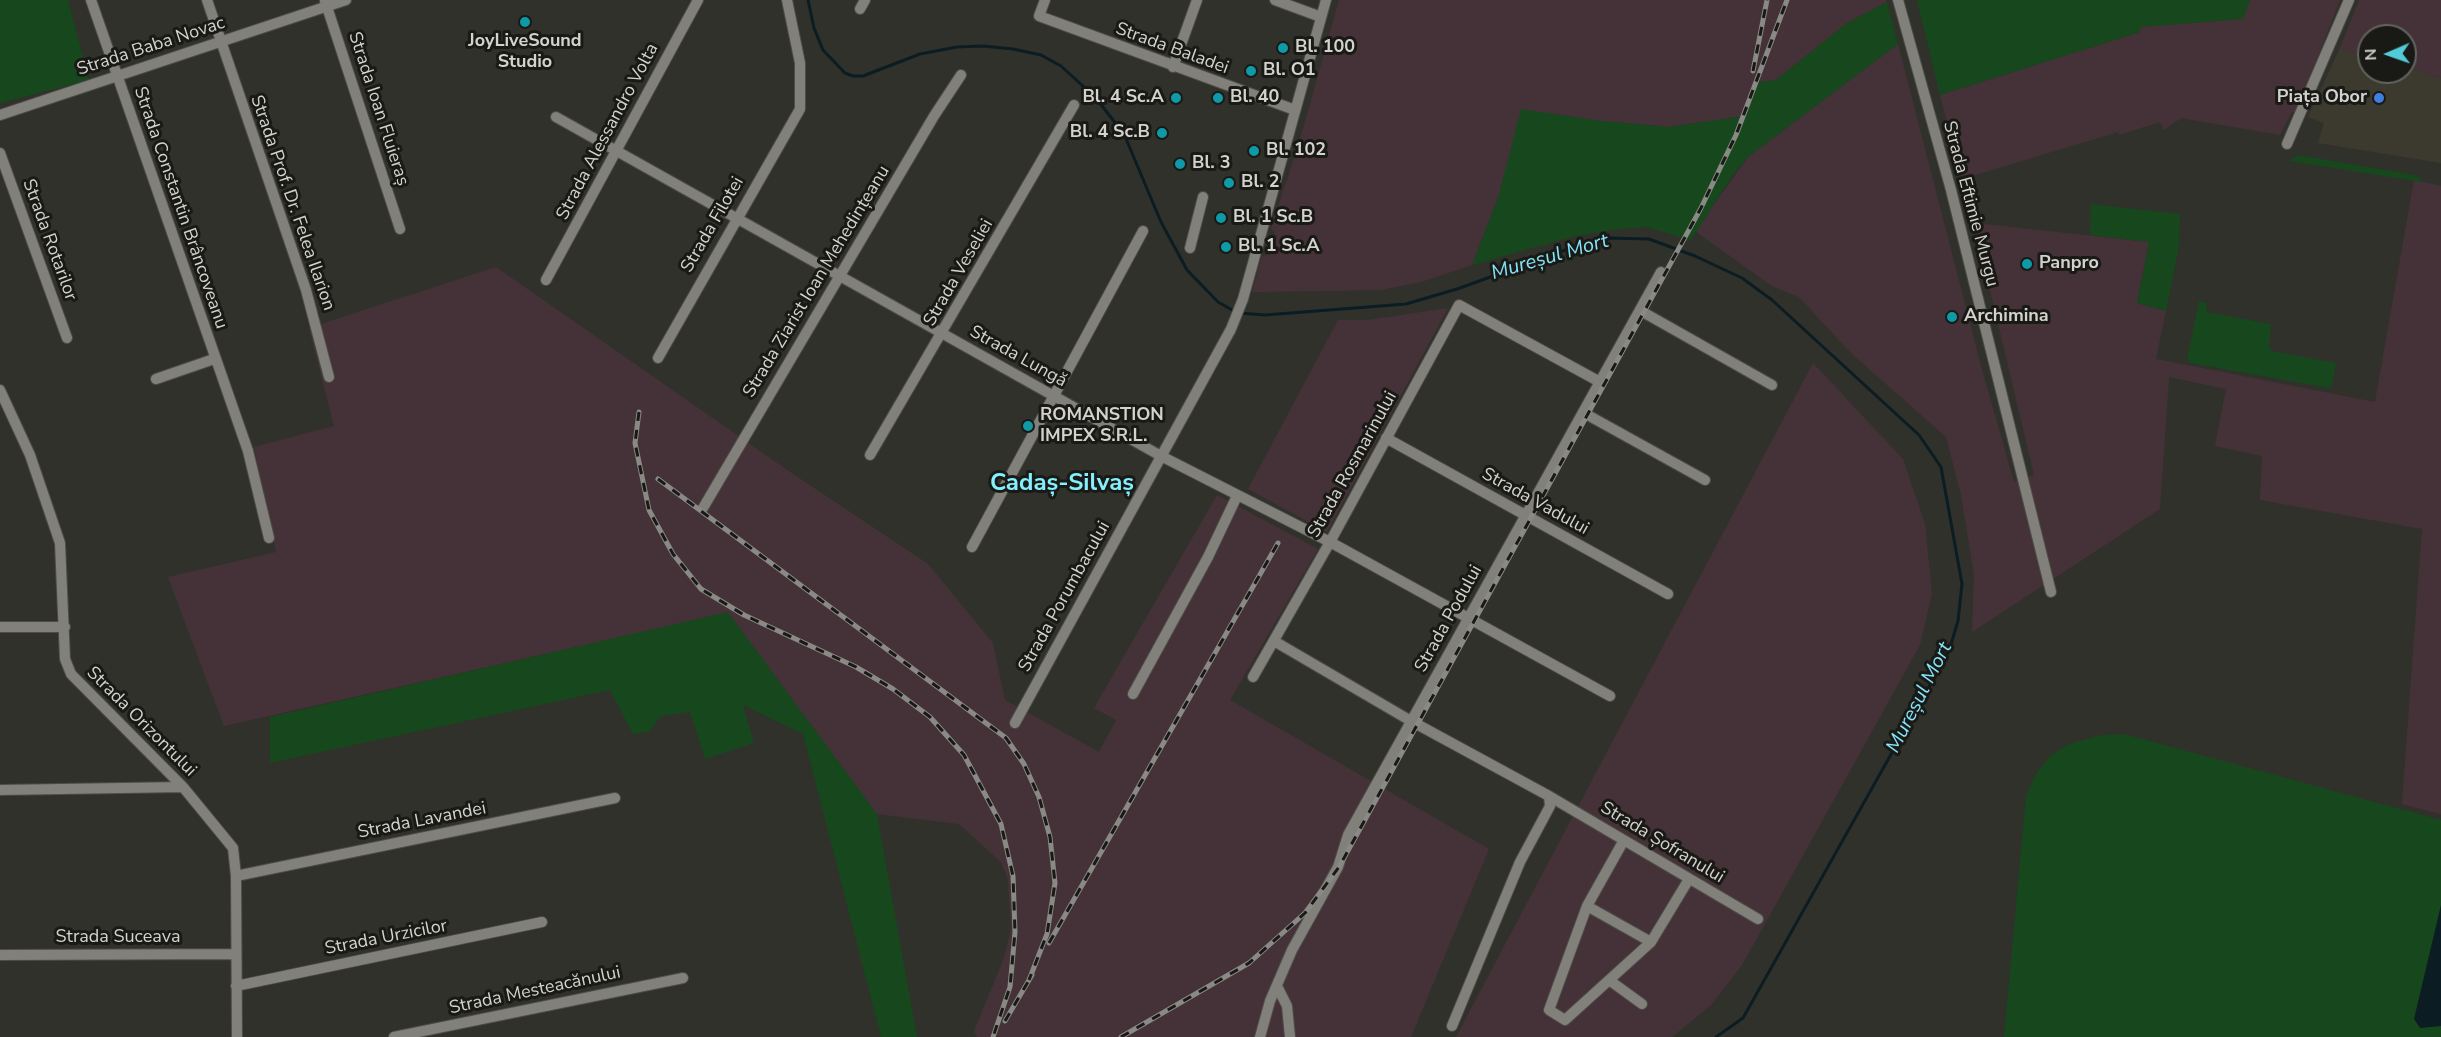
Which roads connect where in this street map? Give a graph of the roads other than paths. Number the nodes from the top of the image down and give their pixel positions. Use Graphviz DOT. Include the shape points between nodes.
graph roads {
  1 [pos="91,0"];
  2 [pos="207,0"];
  3 [pos="346,0"];
  4 [pos="698,0"];
  5 [pos="787,0"];
  6 [pos="1045,0"];
  7 [pos="1197,0"];
  8 [pos="1275,0"];
  9 [pos="1326,0"];
  10 [pos="1898,0"];
  11 [pos="2349,0"];
  12 [pos="326,3"];
  13 [pos="1321,17"];
  14 [pos="220,42"];
  15 [pos="1173,67"];
  16 [pos="961,75"];
  17 [pos="117,76"];
  18 [pos="1074,105"];
  19 [pos="1295,110"];
  20 [pos="0,115"];
  21 [pos="556,117"];
  22 [pos="2287,144"];
  23 [pos="618,150"];
  24 [pos="0,153"];
  25 [pos="1203,197"];
  26 [pos="736,218"];
  27 [pos="400,229"];
  28 [pos="1143,231"];
  29 [pos="1190,248"];
  30 [pos="1661,272"];
  31 [pos="840,276"];
  32 [pos="546,280"];
  33 [pos="1641,311"];
  34 [pos="942,334"];
  35 [pos="66,338"];
  36 [pos="658,358"];
  37 [pos="214,359"];
  38 [pos="329,377"];
  39 [pos="156,379"];
  40 [pos="1600,382"];
  41 [pos="1772,386"];
  42 [pos="0,390"];
  43 [pos="1054,396"];
  44 [pos="1584,413"];
  45 [pos="1386,438"];
  46 [pos="870,455"];
  47 [pos="1161,456"];
  48 [pos="1705,480"];
  49 [pos="1237,496"];
  50 [pos="703,508"];
  51 [pos="1526,516"];
  52 [pos="269,538"];
  53 [pos="1330,542"];
  54 [pos="972,547"];
  55 [pos="2051,592"];
  56 [pos="1668,594"];
  57 [pos="1468,618"];
  58 [pos="0,627"];
  59 [pos="65,627"];
  60 [pos="1274,641"];
  61 [pos="1252,677"];
  62 [pos="1133,694"];
  63 [pos="1610,696"];
  64 [pos="1411,721"];
  65 [pos="1015,723"];
  66 [pos="183,788"];
  67 [pos="0,790"];
  68 [pos="1549,796"];
  69 [pos="615,798"];
  70 [pos="1624,840"];
  71 [pos="236,876"];
  72 [pos="1689,879"];
  73 [pos="1587,906"];
  74 [pos="1758,919"];
  75 [pos="542,922"];
  76 [pos="1651,942"];
  77 [pos="236,954"];
  78 [pos="0,955"];
  79 [pos="683,978"];
  80 [pos="1609,980"];
  81 [pos="236,986"];
  82 [pos="1277,986"];
  83 [pos="1642,1004"];
  84 [pos="1452,1026"];
  85 [pos="237,1037"];
  86 [pos="394,1037"];
  87 [pos="1260,1037"];
  88 [pos="1290,1037"];
  1 -- 17 [label="street, Strada Constantin Brâncoveanu"];
  2 -- 14 [label="street, Strada Prof. Dr. Felea Ilarion"];
  3 -- 12 [label="street, Strada Baba Novac"];
  4 -- 23 [label="street, Strada Alessandro Volta"];
  5 -- 26 [label="street, Strada Filotei" via="800,63 800,109"];
  6 -- 15 [label="street, Strada Baladei" via="1039,16"];
  7 -- 15 [label="street"];
  8 -- 13 [label="street"];
  9 -- 13 [label="street, Strada Porumbacului"];
  10 -- 55 [label="street, Strada Eftimie Murgu" via="1951,190"];
  11 -- 22 [label="street"];
  12 -- 14 [label="street, Strada Baba Novac"];
  12 -- 27 [label="street, Strada Ioan Fluieraș"];
  13 -- 19 [label="street, Strada Porumbacului"];
  14 -- 17 [label="street, Strada Baba Novac"];
  14 -- 38 [label="street, Strada Prof. Dr. Felea Ilarion" via="306,290"];
  15 -- 19 [label="street, Strada Baladei"];
  16 -- 31 [label="street, Strada Ziarist Ioan Mehedințeanu"];
  17 -- 20 [label="street, Strada Baba Novac"];
  17 -- 37 [label="street, Strada Constantin Brâncoveanu"];
  18 -- 34 [label="street, Strada Veseliei"];
  19 -- 47 [label="street, Strada Porumbacului" via="1239,310"];
  21 -- 23 [label="street, Strada Lungă"];
  23 -- 26 [label="street, Strada Lungă"];
  23 -- 32 [label="street, Strada Alessandro Volta"];
  24 -- 35 [label="street, Strada Rotarilor"];
  25 -- 29 [label="street"];
  26 -- 31 [label="street, Strada Lungă"];
  26 -- 36 [label="street, Strada Filotei"];
  28 -- 43 [label="street"];
  30 -- 33 [label="street, Strada Podului"];
  31 -- 34 [label="street, Strada Lungă"];
  31 -- 50 [label="street, Strada Ziarist Ioan Mehedințeanu"];
  33 -- 40 [label="street, Strada Podului"];
  33 -- 41 [label="street"];
  34 -- 43 [label="street, Strada Lungă"];
  34 -- 46 [label="street, Strada Veseliei"];
  37 -- 39 [label="street"];
  37 -- 52 [label="street, Strada Constantin Brâncoveanu" via="248,451"];
  40 -- 44 [label="street, Strada Podului"];
  40 -- 45 [label="street, Strada Rosmarinului" via="1459,305"];
  42 -- 59 [label="street, Strada Orizontului" via="56,525"];
  43 -- 47 [label="street, Strada Lungă"];
  43 -- 54 [label="street"];
  44 -- 48 [label="street"];
  44 -- 51 [label="street, Strada Podului"];
  45 -- 51 [label="street, Strada Vadului"];
  45 -- 53 [label="street, Strada Rosmarinului"];
  47 -- 49 [label="street, Strada Lungă"];
  47 -- 65 [label="street, Strada Porumbacului"];
  49 -- 53 [label="street, Strada Lungă"];
  49 -- 62 [label="street"];
  51 -- 56 [label="street, Strada Vadului"];
  51 -- 57 [label="street, Strada Podului"];
  53 -- 57 [label="street, Strada Lungă"];
  53 -- 60 [label="street, Strada Rosmarinului"];
  57 -- 63 [label="street, Strada Lungă"];
  57 -- 64 [label="street, Strada Podului"];
  58 -- 59 [label="street"];
  59 -- 66 [label="street, Strada Orizontului" via="66,659 75,681"];
  60 -- 61 [label="street, Strada Rosmarinului"];
  60 -- 64 [label="street"];
  64 -- 68 [label="street"];
  64 -- 82 [label="street, Strada Podului" via="1348,835 1336,870"];
  66 -- 67 [label="street"];
  66 -- 71 [label="street, Strada Orizontului" via="233,848"];
  68 -- 70 [label="street, Strada Șofranului"];
  68 -- 84 [label="street" via="1550,806 1520,862"];
  69 -- 71 [label="street, Strada Lavandei"];
  70 -- 72 [label="street, Strada Șofranului"];
  70 -- 73 [label="street"];
  71 -- 77 [label="street, Strada Orizontului"];
  72 -- 74 [label="street, Strada Șofranului"];
  72 -- 76 [label="street"];
  73 -- 76 [label="street"];
  73 -- 80 [label="street" via="1549,1010 1565,1020"];
  75 -- 81 [label="street, Strada Urzicilor"];
  76 -- 80 [label="street"];
  77 -- 78 [label="street, Strada Suceava"];
  77 -- 81 [label="street, Strada Orizontului"];
  79 -- 86 [label="street, Strada Mesteacănului"];
  80 -- 83 [label="street"];
  81 -- 85 [label="street, Strada Orizontului"];
  82 -- 87 [label="street, Strada Podului"];
  82 -- 88 [label="street" via="1287,1006"];
}
